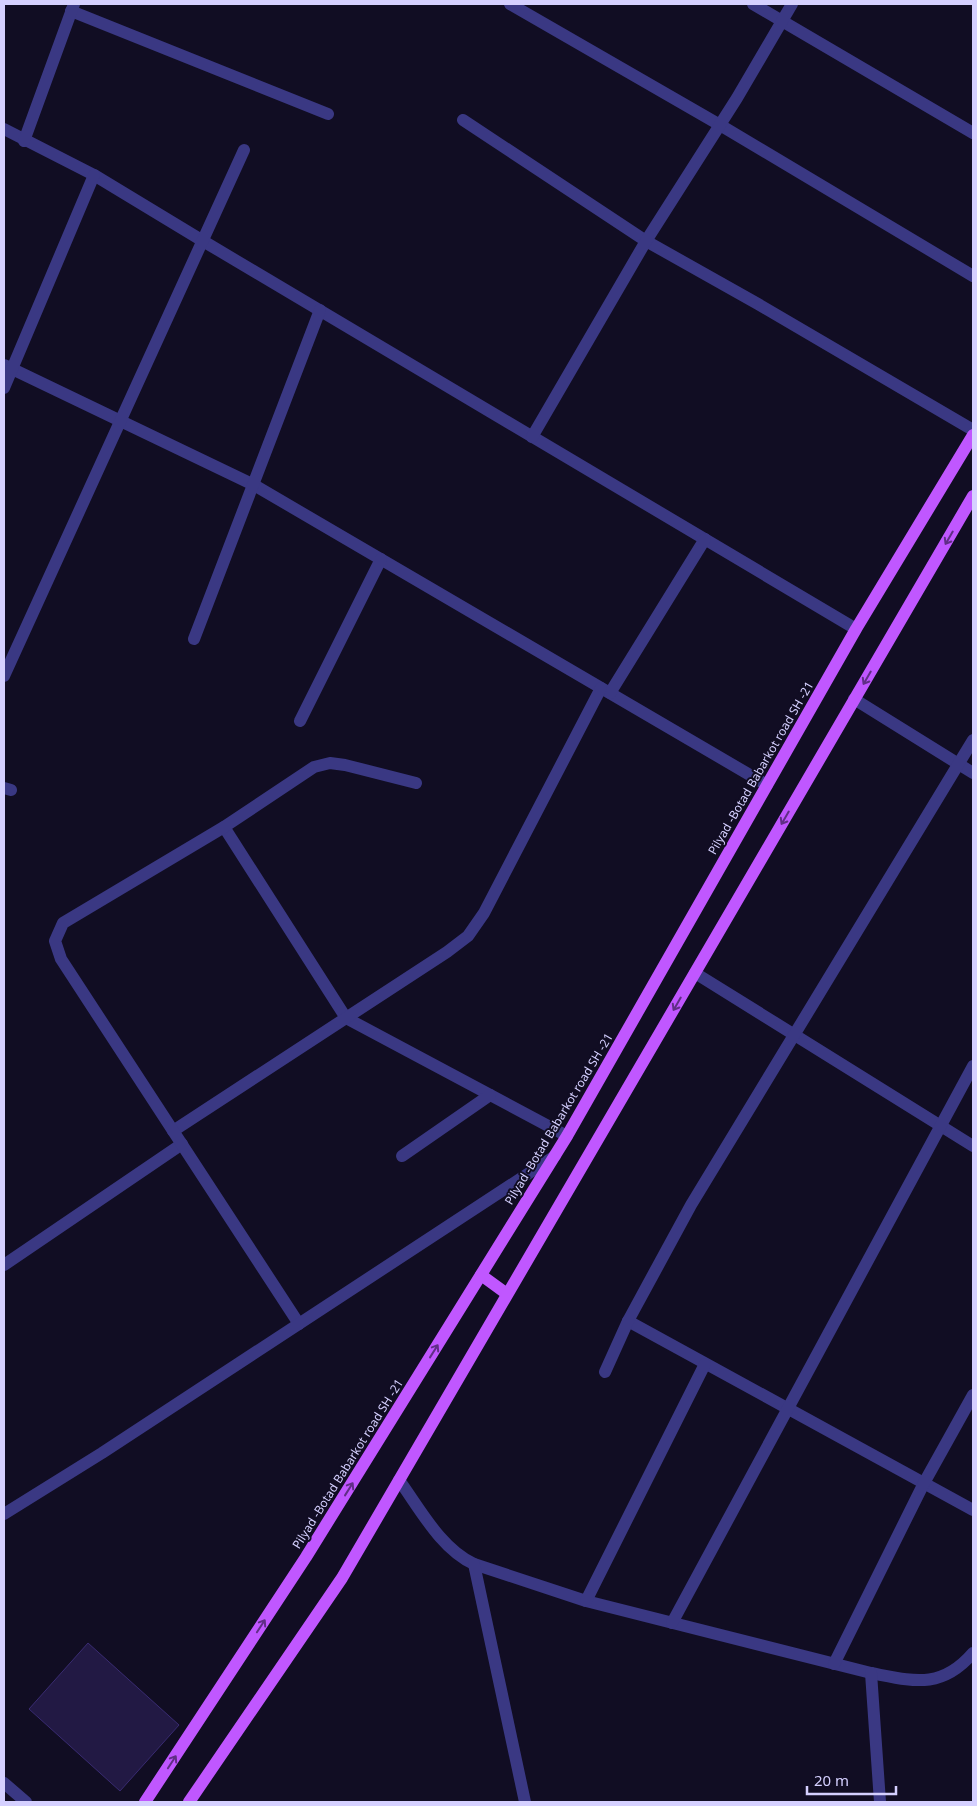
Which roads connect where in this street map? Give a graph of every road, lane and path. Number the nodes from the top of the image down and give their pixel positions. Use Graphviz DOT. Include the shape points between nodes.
graph roads {
  1 [pos="510,4"];
  2 [pos="753,4"];
  3 [pos="792,4"];
  4 [pos="72,8"];
  5 [pos="782,21"];
  6 [pos="328,114"];
  7 [pos="463,120"];
  8 [pos="720,124"];
  9 [pos="4,129"];
  10 [pos="973,133"];
  11 [pos="24,140"];
  12 [pos="244,150"];
  13 [pos="94,175"];
  14 [pos="202,241"];
  15 [pos="646,241"];
  16 [pos="973,276"];
  17 [pos="320,310"];
  18 [pos="8,367"];
  19 [pos="4,388"];
  20 [pos="120,421"];
  21 [pos="973,430"];
  22 [pos="973,435"];
  23 [pos="532,437"];
  24 [pos="254,484"];
  25 [pos="973,496"];
  26 [pos="705,539"];
  27 [pos="381,559"];
  28 [pos="856,629"];
  29 [pos="194,639"];
  30 [pos="4,676"];
  31 [pos="606,691"];
  32 [pos="854,699"];
  33 [pos="300,721"];
  34 [pos="973,740"];
  35 [pos="959,764"];
  36 [pos="973,773"];
  37 [pos="416,783"];
  38 [pos="767,785"];
  39 [pos="224,827"];
  40 [pos="695,973"];
  41 [pos="346,1018"];
  42 [pos="795,1035"];
  43 [pos="973,1066"];
  44 [pos="490,1095"];
  45 [pos="941,1126"];
  46 [pos="173,1131"];
  47 [pos="566,1136"];
  48 [pos="182,1144"];
  49 [pos="973,1146"];
  50 [pos="402,1156"];
  51 [pos="555,1156"];
  52 [pos="4,1265"];
  53 [pos="481,1275"];
  54 [pos="507,1294"];
  55 [pos="628,1322"];
  56 [pos="299,1324"];
  57 [pos="705,1364"];
  58 [pos="605,1372"];
  59 [pos="973,1395"];
  60 [pos="787,1409"];
  61 [pos="399,1480"];
  62 [pos="924,1484"];
  63 [pos="973,1510"];
  64 [pos="4,1514"];
  65 [pos="474,1564"];
  66 [pos="586,1601"];
  67 [pos="672,1623"];
  68 [pos="973,1653"];
  69 [pos="834,1664"];
  70 [pos="871,1673"];
  71 [pos="4,1783"];
  72 [pos="26,1802"];
  73 [pos="145,1802"];
  74 [pos="188,1802"];
  75 [pos="525,1802"];
  76 [pos="880,1802"];
  1 -- 8 [label="street"];
  2 -- 5 [label="street"];
  3 -- 5 [label="street"];
  4 -- 6 [label="street"];
  4 -- 11 [label="street"];
  5 -- 8 [label="street"];
  5 -- 10 [label="street"];
  7 -- 15 [label="street"];
  8 -- 15 [label="street"];
  8 -- 16 [label="street"];
  9 -- 11 [label="street"];
  11 -- 13 [label="street"];
  12 -- 14 [label="street"];
  13 -- 14 [label="street"];
  13 -- 18 [label="street"];
  14 -- 17 [label="street"];
  14 -- 20 [label="street"];
  15 -- 21 [label="street"];
  15 -- 23 [label="street"];
  17 -- 23 [label="street"];
  17 -- 24 [label="street"];
  18 -- 19 [label="street"];
  18 -- 20 [label="street"];
  20 -- 24 [label="street"];
  20 -- 30 [label="street"];
  22 -- 28 [label="main road, Pilyad -Botad Babarkot road SH -21"];
  23 -- 26 [label="street"];
  24 -- 27 [label="street"];
  24 -- 29 [label="street"];
  25 -- 32 [label="main road, one-way"];
  26 -- 28 [label="street"];
  26 -- 31 [label="street"];
  27 -- 31 [label="street"];
  27 -- 33 [label="street"];
  28 -- 38 [label="main road, Pilyad -Botad Babarkot road SH -21"];
  31 -- 38 [label="street"];
  31 -- 41 [label="street" via="484,913 468,936"];
  32 -- 35 [label="street"];
  32 -- 40 [label="main road, one-way"];
  34 -- 35 [label="street"];
  35 -- 36 [label="street"];
  35 -- 42 [label="street"];
  37 -- 39 [label="street" via="330,763 314,767"];
  38 -- 47 [label="main road, Pilyad -Botad Babarkot road SH -21"];
  39 -- 41 [label="street"];
  39 -- 46 [label="street" via="63,923 55,941 62,959"];
  40 -- 42 [label="street"];
  40 -- 54 [label="main road, one-way"];
  41 -- 44 [label="street"];
  41 -- 46 [label="street"];
  42 -- 45 [label="street"];
  42 -- 55 [label="street" via="690,1205"];
  43 -- 45 [label="street"];
  44 -- 47 [label="street"];
  44 -- 50 [label="street"];
  45 -- 49 [label="street"];
  45 -- 60 [label="street"];
  46 -- 48 [label="street"];
  47 -- 51 [label="main road, Pilyad -Botad Babarkot road SH -21"];
  48 -- 52 [label="street"];
  48 -- 56 [label="street"];
  51 -- 53 [label="main road, Pilyad -Botad Babarkot road SH -21"];
  51 -- 56 [label="street"];
  53 -- 54 [label="main road"];
  73 -- 53 [label="main road, Pilyad -Botad Babarkot road SH -21, one-way" via="306,1558"];
  54 -- 61 [label="main road"];
  55 -- 57 [label="street"];
  55 -- 58 [label="street"];
  56 -- 64 [label="street"];
  57 -- 60 [label="street"];
  57 -- 66 [label="street"];
  59 -- 62 [label="street"];
  60 -- 62 [label="street"];
  60 -- 67 [label="street"];
  61 -- 65 [label="street" via="449,1548"];
  61 -- 74 [label="main road" via="342,1578"];
  62 -- 63 [label="street"];
  62 -- 69 [label="street"];
  65 -- 66 [label="street"];
  65 -- 75 [label="street"];
  66 -- 67 [label="street"];
  67 -- 69 [label="street"];
  68 -- 70 [label="street" via="951,1672 934,1679 914,1681"];
  69 -- 70 [label="street"];
  70 -- 76 [label="street"];
  71 -- 72 [label="street"];
}
